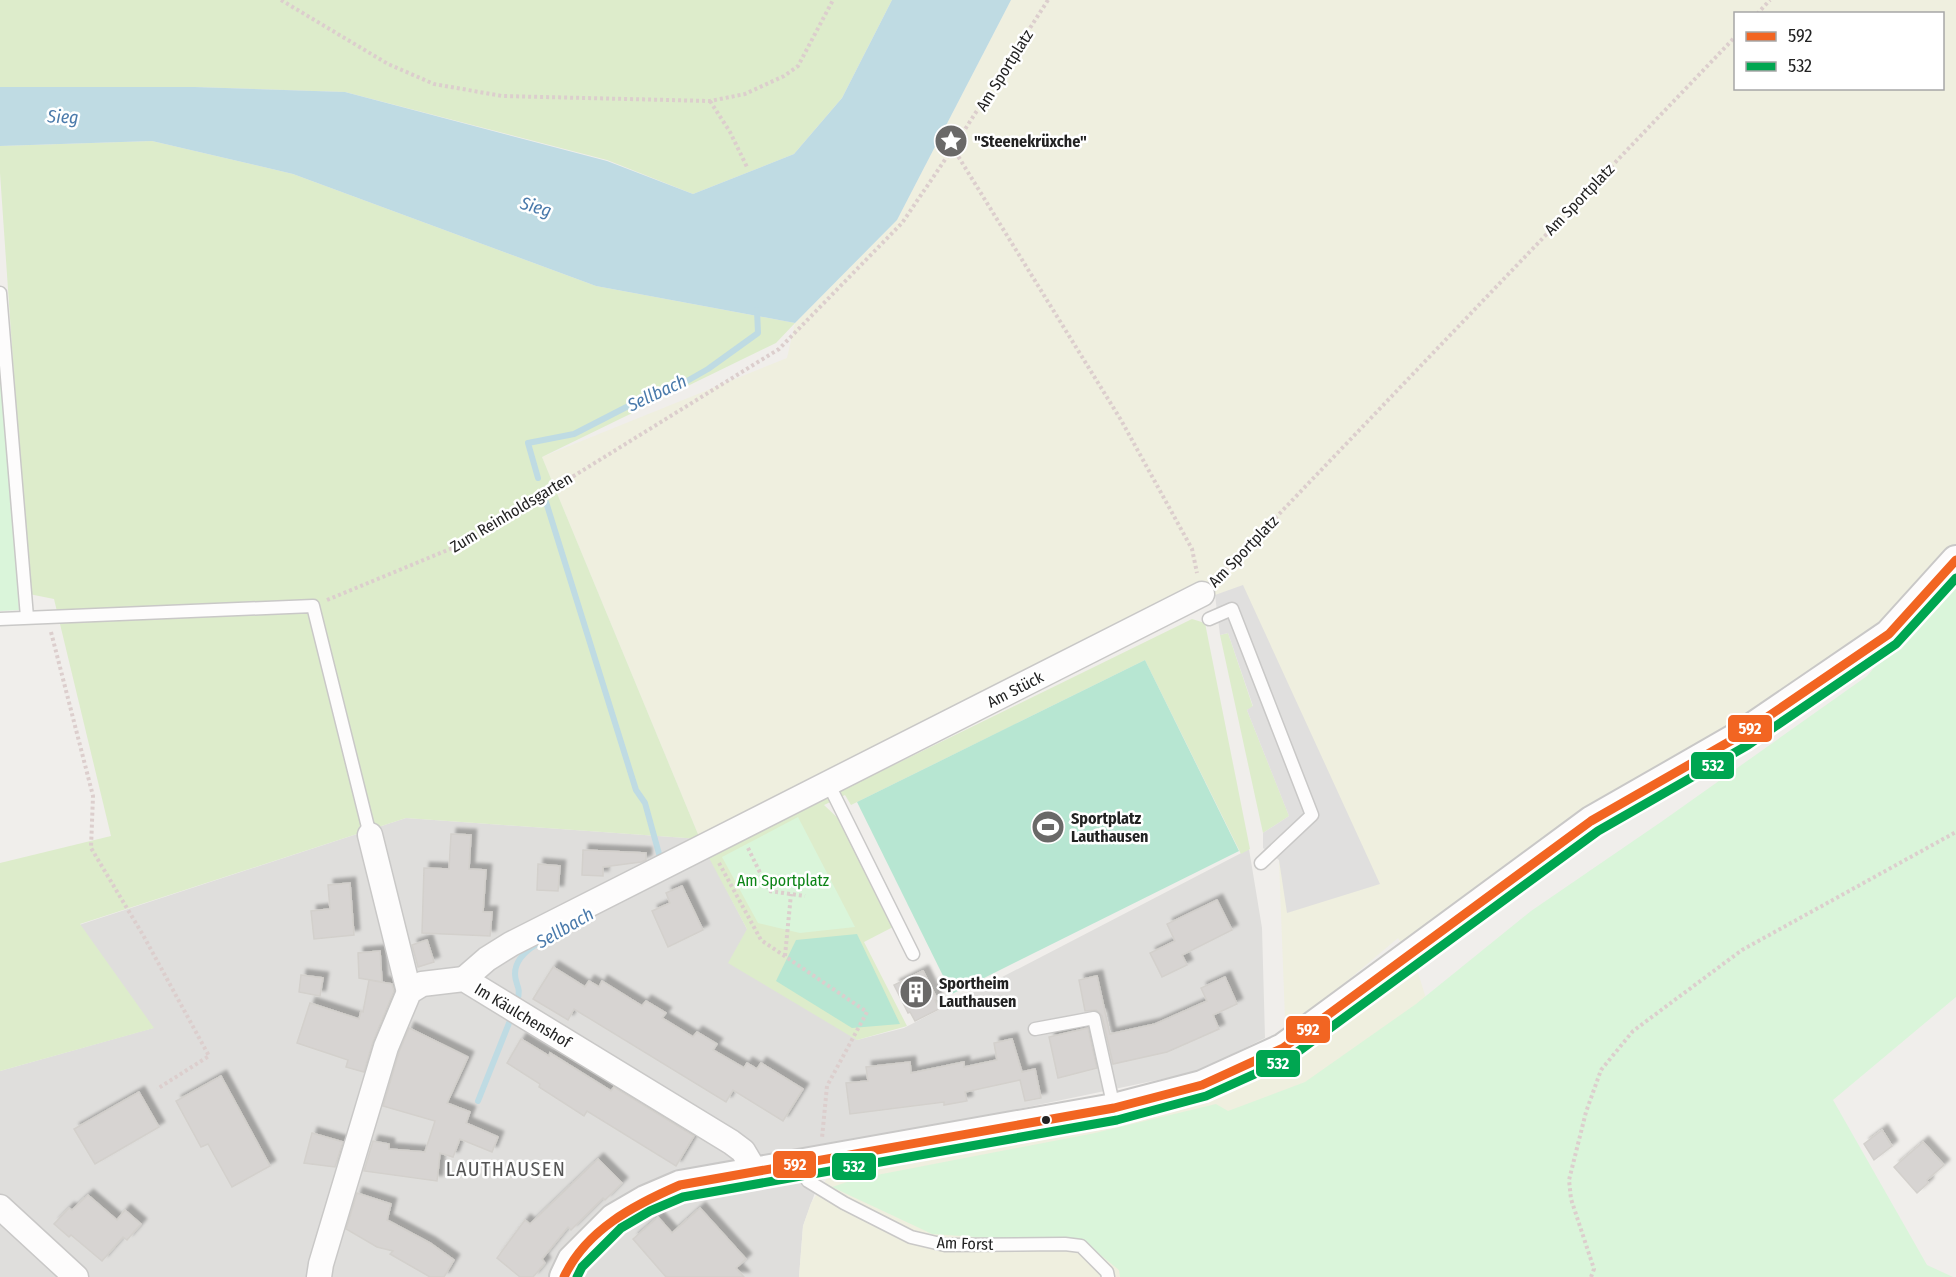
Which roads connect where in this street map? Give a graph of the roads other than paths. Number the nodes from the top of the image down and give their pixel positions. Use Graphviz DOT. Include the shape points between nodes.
graph roads {
  1 [pos="0,293"];
  2 [pos="1956,560"];
  3 [pos="1202,594"];
  4 [pos="27,617"];
  5 [pos="0,619"];
  6 [pos="1209,619"];
  7 [pos="828,783"];
  8 [pos="370,835"];
  9 [pos="1261,863"];
  10 [pos="913,954"];
  11 [pos="464,979"];
  12 [pos="409,992"];
  13 [pos="1035,1029"];
  14 [pos="1114,1108"];
  15 [pos="808,1161"];
  16 [pos="755,1171"];
  17 [pos="2,1211"];
  18 [pos="76,1277"];
  19 [pos="318,1277"];
  20 [pos="564,1277"];
  21 [pos="1108,1277"];
  1 -- 4 [label="lane"];
  2 -- 14 [label="street" via="1888,634 1741,735 1591,821 1283,1048 1202,1085"];
  3 -- 7 [label="street, Am Stück"];
  4 -- 5 [label="lane"];
  4 -- 8 [label="lane" via="314,606"];
  6 -- 9 [label="lane" via="1232,609 1312,815"];
  7 -- 10 [label="lane"];
  7 -- 11 [label="street, Am Stück" via="511,944"];
  8 -- 12 [label="street"];
  11 -- 12 [label="street, Im Käulchenshof" via="422,984"];
  11 -- 16 [label="street, Im Käulchenshof" via="731,1142 743,1150"];
  12 -- 19 [label="street" via="386,1047"];
  13 -- 14 [label="lane" via="1094,1018"];
  14 -- 15 [label="street"];
  15 -- 16 [label="street"];
  15 -- 21 [label="lane, Am Forst" via="808,1181 911,1237 945,1245 1081,1246"];
  16 -- 20 [label="street" via="680,1185 645,1200 614,1218 572,1260"];
  17 -- 18 [label="street"];
}
